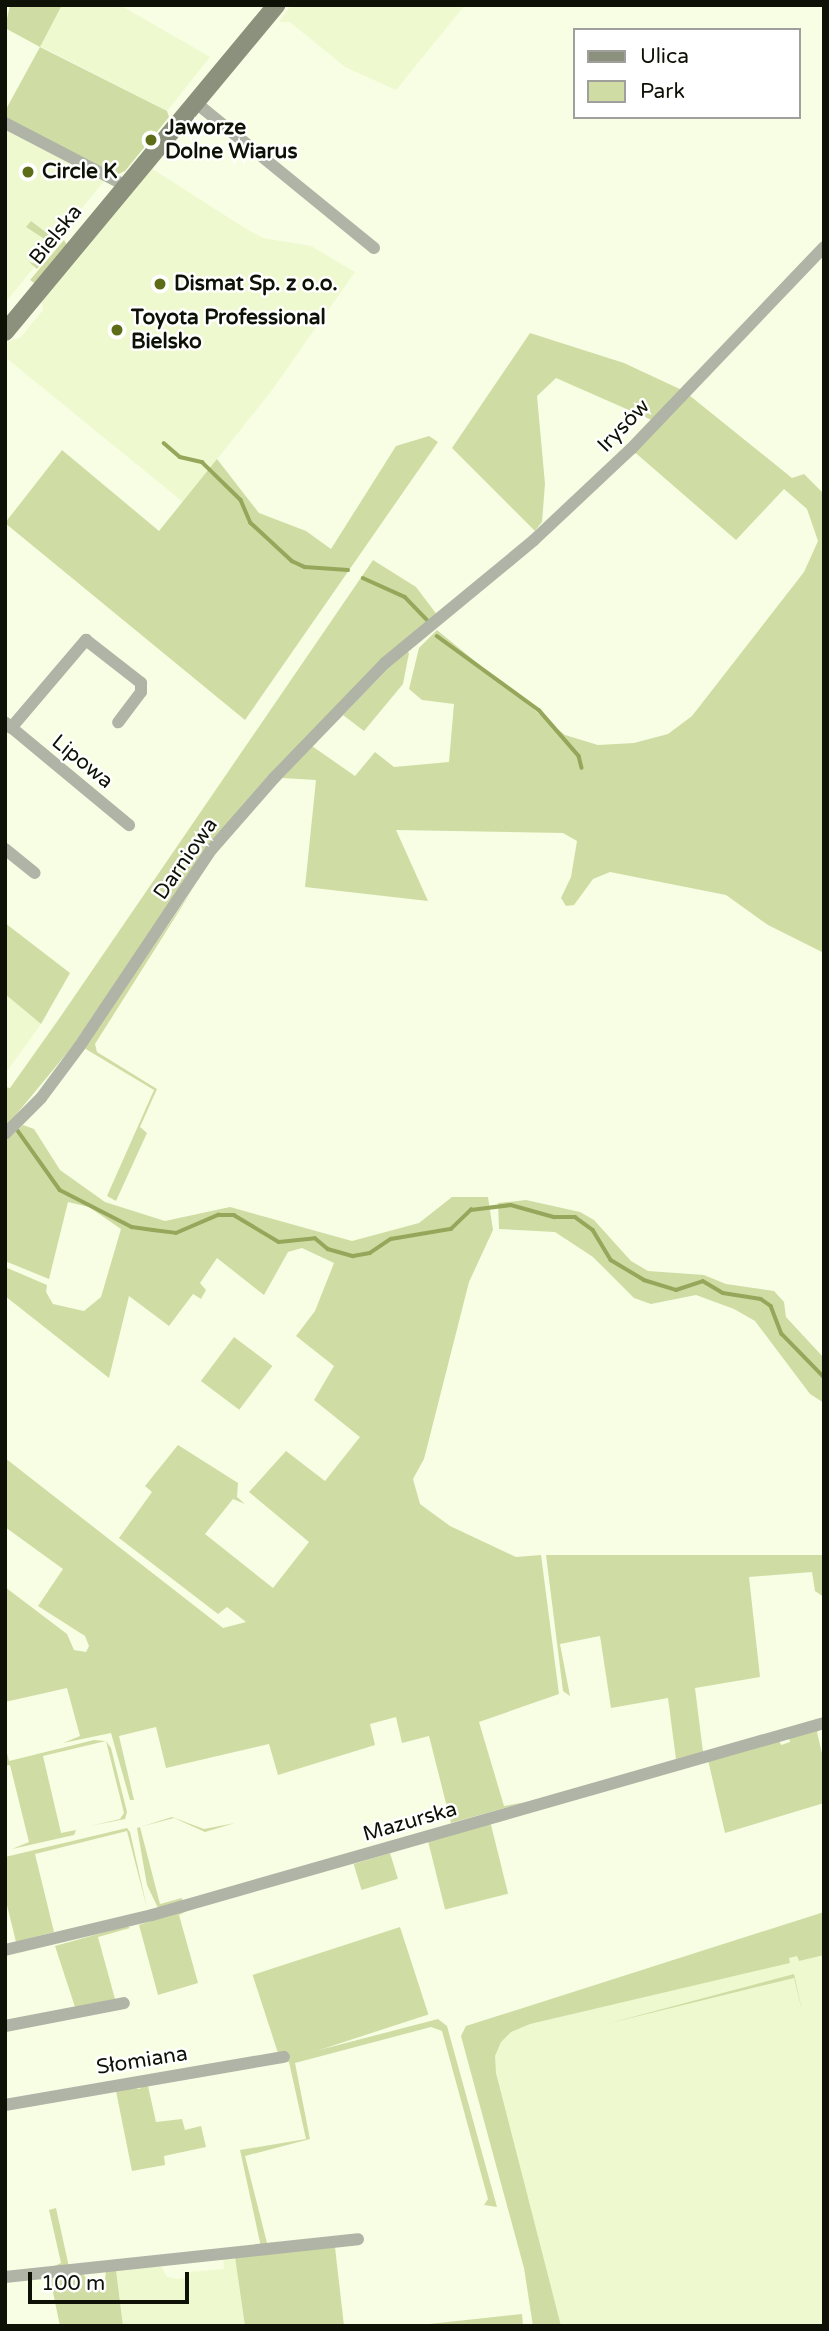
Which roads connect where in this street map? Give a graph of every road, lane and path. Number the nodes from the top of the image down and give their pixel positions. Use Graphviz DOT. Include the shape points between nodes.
graph roads {
  1 [pos="276,5"];
  2 [pos="195,102"];
  3 [pos="5,124"];
  4 [pos="126,186"];
  5 [pos="824,247"];
  6 [pos="374,248"];
  7 [pos="5,332"];
  8 [pos="414,642"];
  9 [pos="118,722"];
  10 [pos="8,725"];
  11 [pos="130,825"];
  12 [pos="5,849"];
  13 [pos="35,873"];
  14 [pos="6,1133"];
  15 [pos="824,1723"];
  16 [pos="5,1950"];
  17 [pos="124,2003"];
  18 [pos="5,2026"];
  19 [pos="284,2057"];
  20 [pos="5,2105"];
  21 [pos="358,2239"];
  22 [pos="5,2277"];
  1 -- 2 [label="main road, Bielska"];
  2 -- 4 [label="main road, Bielska"];
  2 -- 6 [label="street"];
  3 -- 4 [label="street"];
  4 -- 7 [label="main road, Bielska"];
  5 -- 8 [label="street, Irysów" via="631,449"];
  8 -- 14 [label="street, Darniowa" via="385,663 211,850 79,1047"];
  9 -- 10 [label="street, Lipowa" via="141,692 141,683 86,640"];
  10 -- 11 [label="street, Lipowa"];
  12 -- 13 [label="street"];
  15 -- 16 [label="street, Mazurska" via="152,1915"];
  17 -- 18 [label="street"];
  19 -- 20 [label="street, Słomiana"];
  21 -- 22 [label="street"];
}
